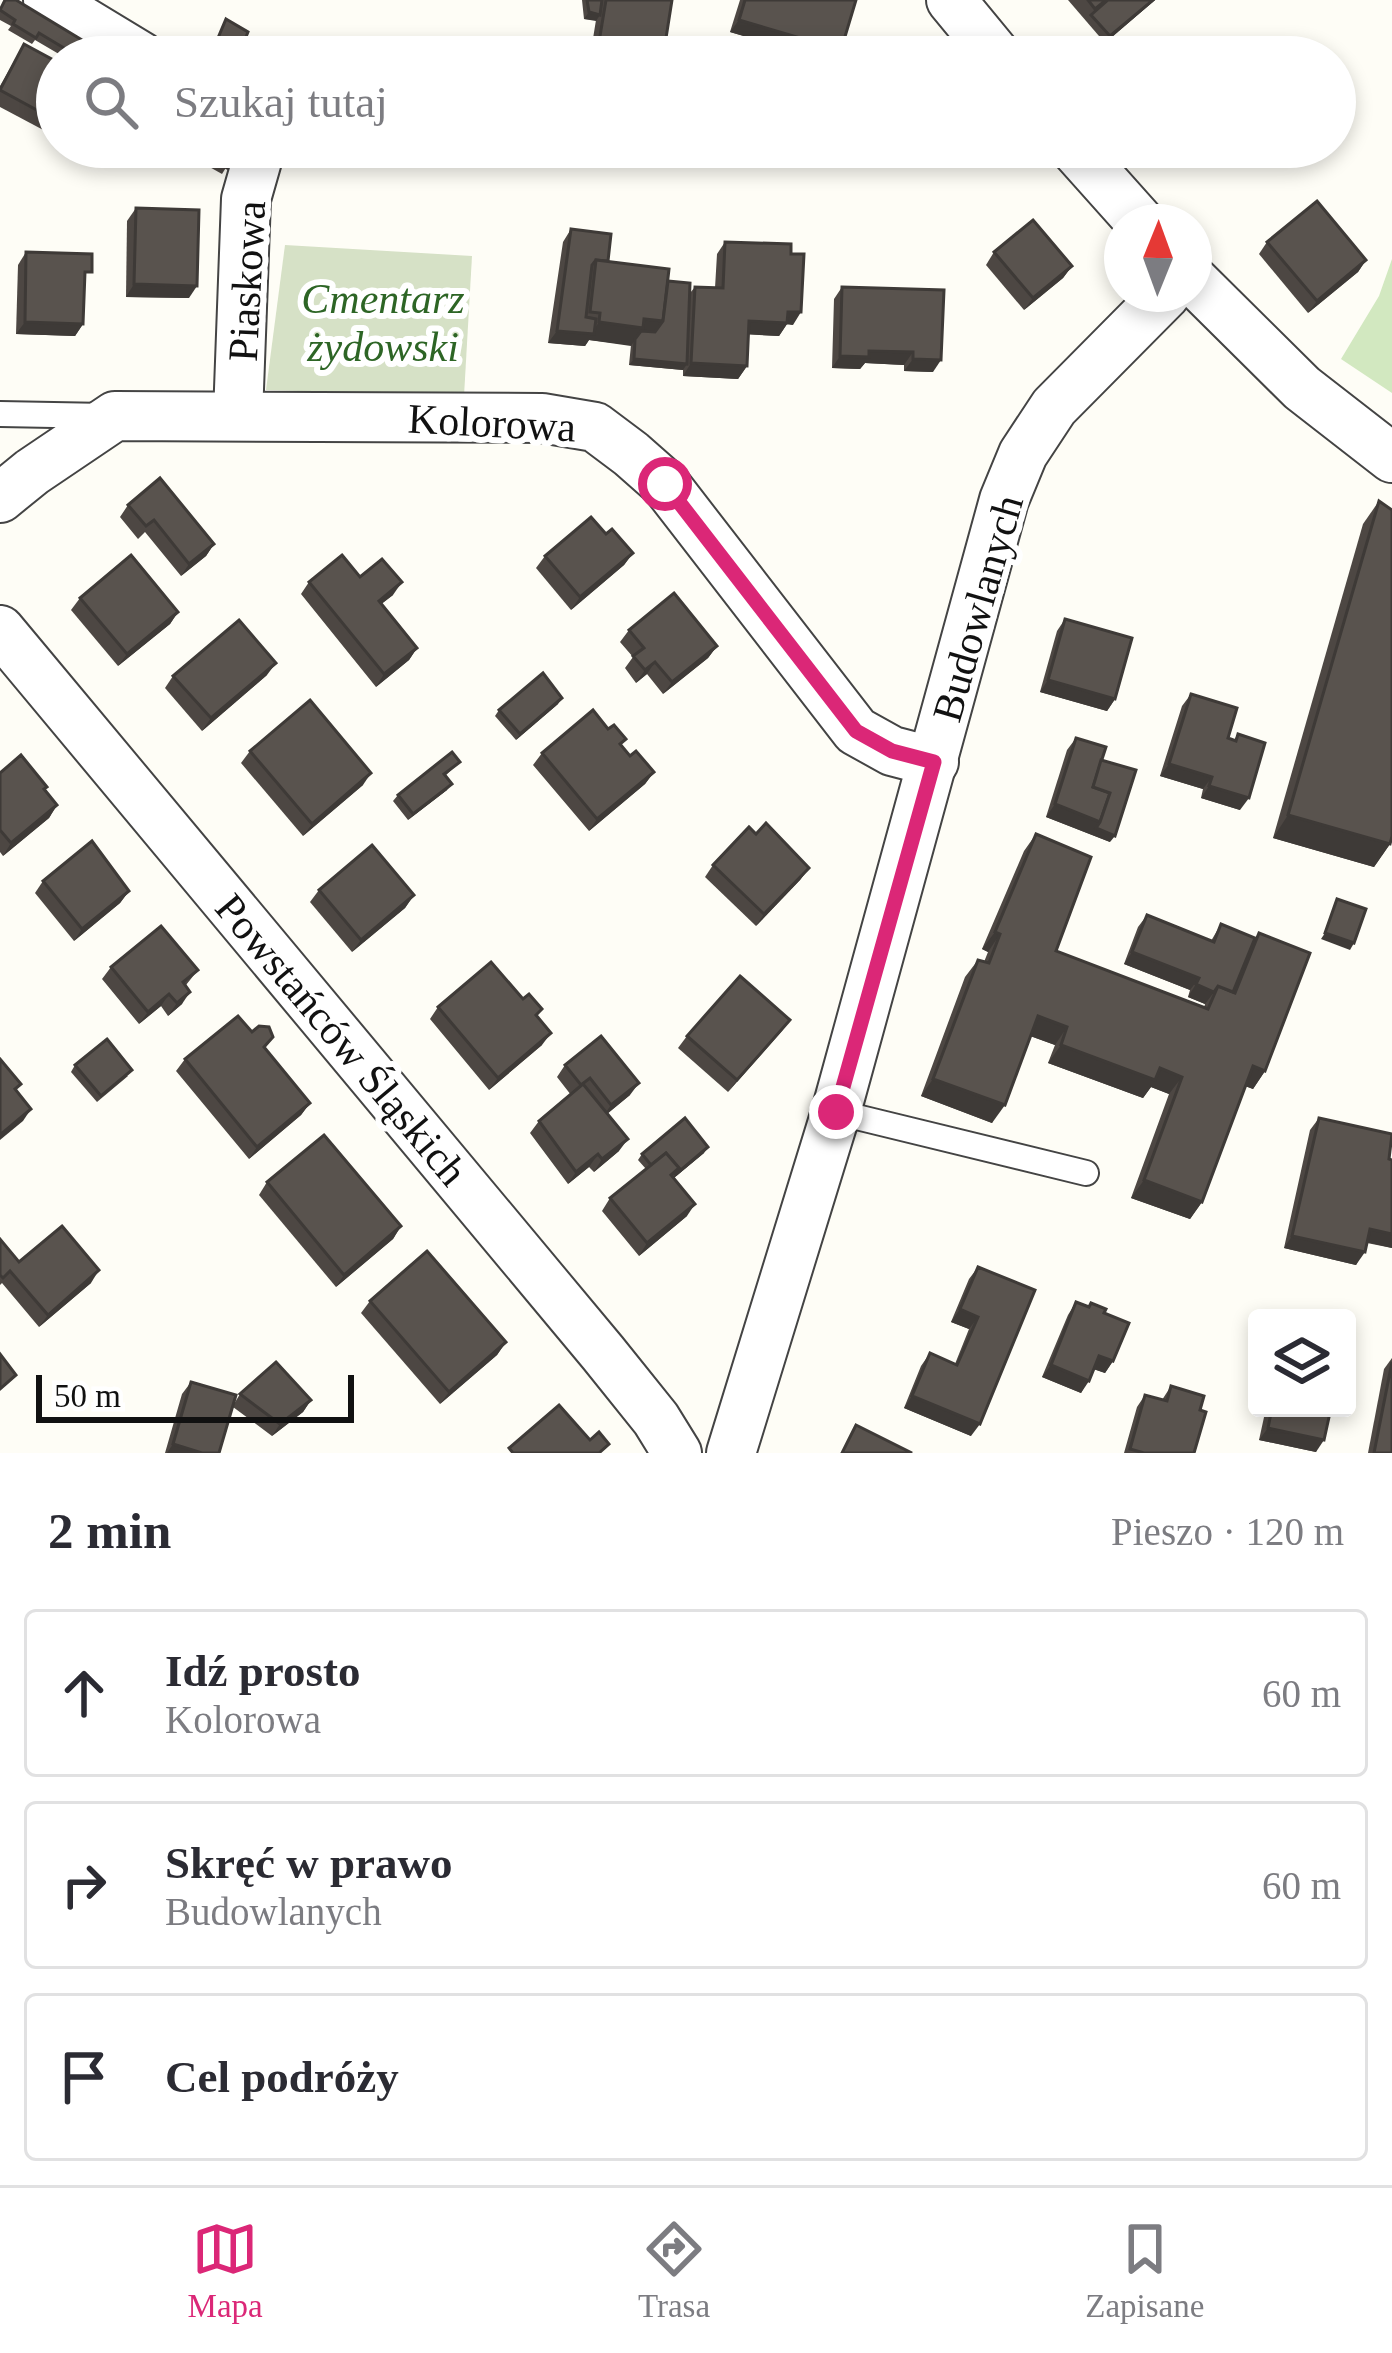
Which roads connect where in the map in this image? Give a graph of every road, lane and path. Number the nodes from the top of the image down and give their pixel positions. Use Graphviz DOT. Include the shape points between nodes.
graph roads {
  1 [pos="47,0"];
  2 [pos="951,0"];
  3 [pos="107,36"];
  4 [pos="981,36"];
  5 [pos="255,168"];
  6 [pos="1091,168"];
  7 [pos="1124,204"];
  8 [pos="1212,299"];
  9 [pos="1148,312"];
  10 [pos="0,414"];
  11 [pos="116,416"];
  12 [pos="238,416"];
  13 [pos="1392,458"];
  14 [pos="0,498"];
  15 [pos="0,630"];
  16 [pos="934,762"];
  17 [pos="836,1112"];
  18 [pos="1086,1172"];
  19 [pos="677,1453"];
  20 [pos="731,1453"];
  1 -- 3 [label="street"];
  2 -- 4 [label="street"];
  5 -- 12 [label="street, Piaskowa" via="246,200"];
  6 -- 7 [label="street"];
  8 -- 13 [label="street" via="1302,388"];
  9 -- 16 [label="street, Budowlanych" via="1054,407 1023,454"];
  10 -- 11 [label="lane"];
  11 -- 12 [label="street, Kolorowa"];
  11 -- 14 [label="street"];
  12 -- 16 [label="street, Kolorowa" via="542,418 595,427 665,484 856,731"];
  15 -- 19 [label="street, Powstańców Śląskich" via="604,1353"];
  16 -- 17 [label="street, Budowlanych"];
  17 -- 18 [label="lane"];
  17 -- 20 [label="street, Budowlanych"];
}
